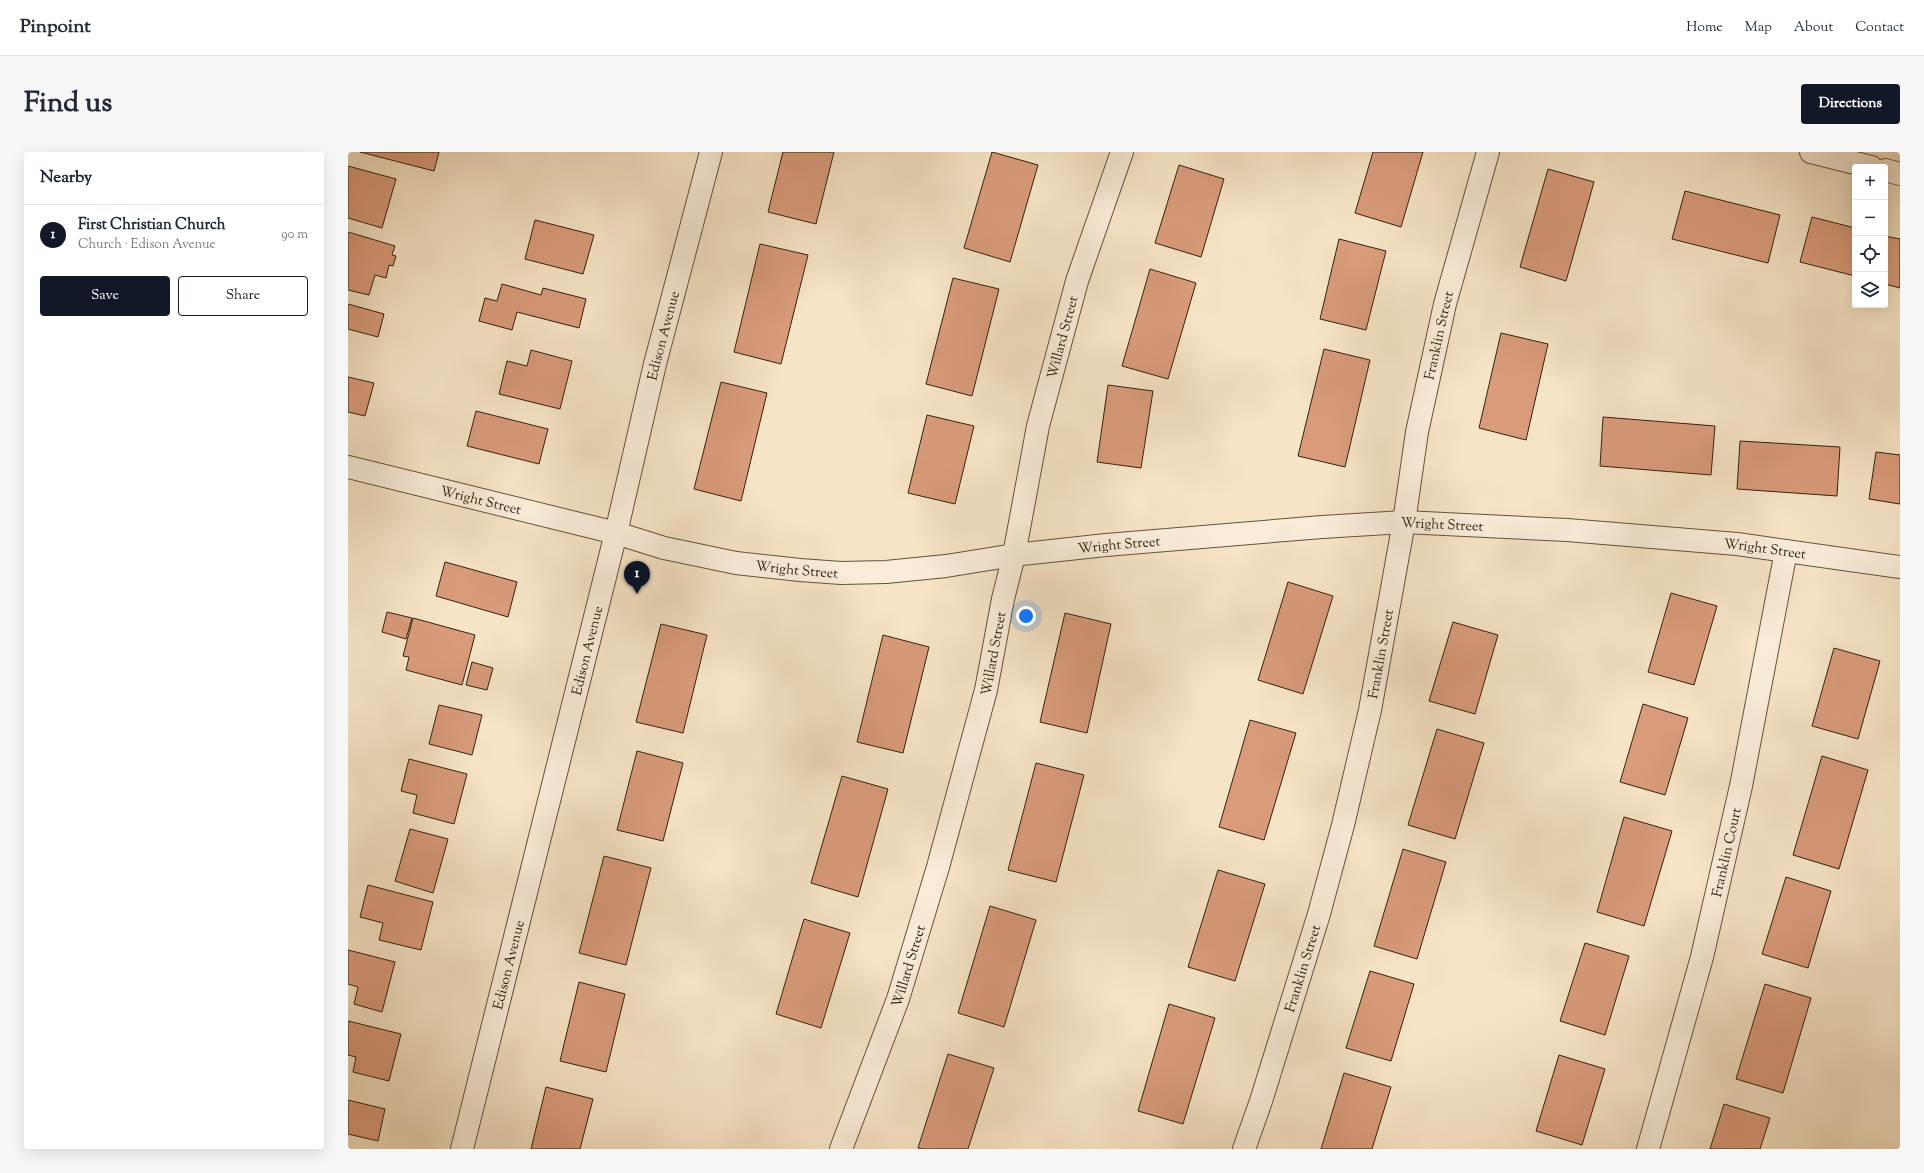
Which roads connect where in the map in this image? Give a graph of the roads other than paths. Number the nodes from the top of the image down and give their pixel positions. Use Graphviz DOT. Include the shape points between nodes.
graph roads {
  1 [pos="711,152"];
  2 [pos="1122,152"];
  3 [pos="1488,152"];
  4 [pos="1810,152"];
  5 [pos="1859,164"];
  6 [pos="1888,171"];
  7 [pos="1900,174"];
  8 [pos="348,467"];
  9 [pos="1404,522"];
  10 [pos="616,533"];
  11 [pos="1786,552"];
  12 [pos="1014,555"];
  13 [pos="1900,567"];
  14 [pos="462,1149"];
  15 [pos="841,1149"];
  16 [pos="1244,1149"];
  17 [pos="1648,1149"];
  1 -- 10 [label="street, Edison Avenue" via="655,364"];
  2 -- 12 [label="street, Willard Street" via="1077,281 1038,426"];
  3 -- 9 [label="street, Franklin Street" via="1445,304 1417,432"];
  4 -- 5 [label="street"];
  6 -- 7 [label="street"];
  8 -- 10 [label="street, Wright Street"];
  9 -- 11 [label="street, Wright Street" via="1567,530 1737,544"];
  9 -- 12 [label="street, Wright Street" via="1106,545"];
  9 -- 16 [label="street, Franklin Street" via="1370,710 1343,825 1319,914"];
  10 -- 12 [label="street, Wright Street" via="664,548 736,563 814,571 886,572"];
  10 -- 14 [label="street, Edison Avenue"];
  11 -- 13 [label="street, Wright Street"];
  11 -- 17 [label="street, Franklin Court" via="1741,786 1709,926"];
  12 -- 15 [label="street, Willard Street" via="986,690 938,867 898,999"];
}
